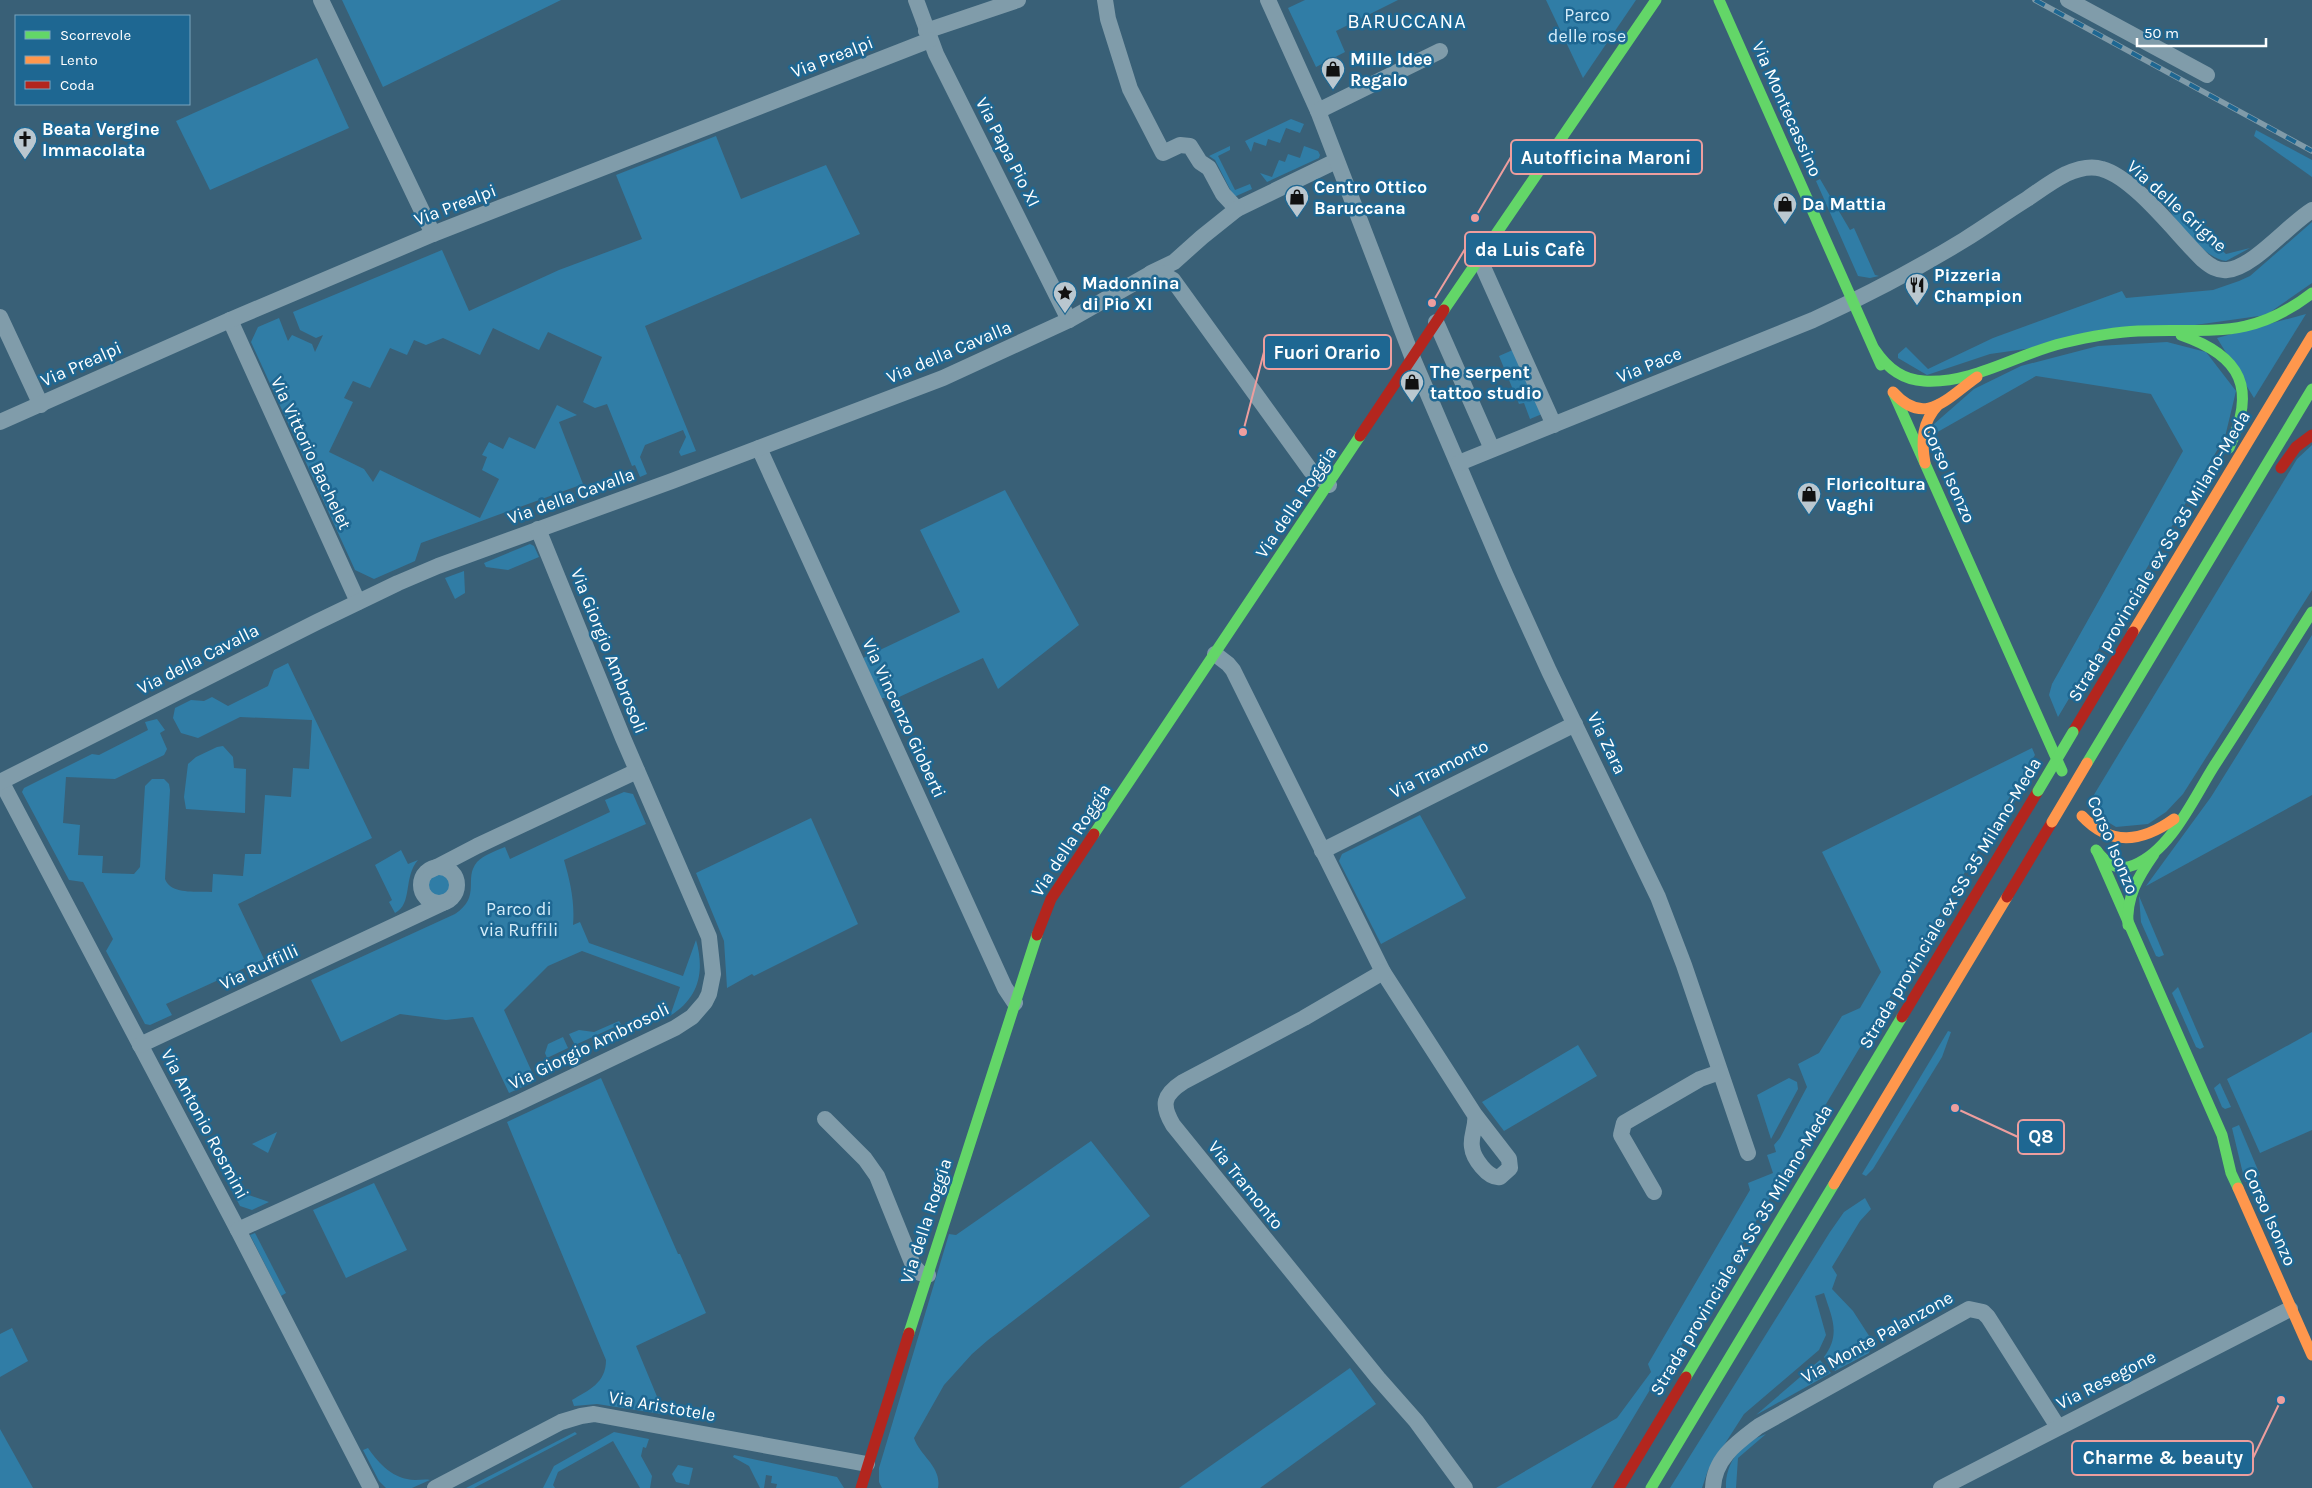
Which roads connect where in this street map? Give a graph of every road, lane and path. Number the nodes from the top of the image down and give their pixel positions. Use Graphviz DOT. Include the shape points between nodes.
graph roads {
  1 [pos="321,0"];
  2 [pos="916,0"];
  3 [pos="1018,0"];
  4 [pos="1105,0"];
  5 [pos="1268,0"];
  6 [pos="1656,0"];
  7 [pos="1660,0"];
  8 [pos="1712,0"];
  9 [pos="1719,0"];
  10 [pos="2068,0"];
  11 [pos="1647,11"];
  12 [pos="1727,18"];
  13 [pos="928,35"];
  14 [pos="1440,51"];
  15 [pos="2207,75"];
  16 [pos="1318,111"];
  17 [pos="1336,161"];
  18 [pos="1238,210"];
  19 [pos="2312,210"];
  20 [pos="433,234"];
  21 [pos="1479,258"];
  22 [pos="1165,273"];
  23 [pos="2312,293"];
  24 [pos="1853,302"];
  25 [pos="0,317"];
  26 [pos="230,320"];
  27 [pos="1069,320"];
  28 [pos="1436,322"];
  29 [pos="2157,331"];
  30 [pos="2312,336"];
  31 [pos="1875,350"];
  32 [pos="1413,359"];
  33 [pos="1998,365"];
  34 [pos="1950,379"];
  35 [pos="2312,389"];
  36 [pos="1893,392"];
  37 [pos="41,404"];
  38 [pos="1938,405"];
  39 [pos="1909,408"];
  40 [pos="0,422"];
  41 [pos="1554,425"];
  42 [pos="1911,431"];
  43 [pos="2312,435"];
  44 [pos="759,448"];
  45 [pos="1492,449"];
  46 [pos="2221,460"];
  47 [pos="1459,462"];
  48 [pos="1926,463"];
  49 [pos="2277,475"];
  50 [pos="2209,483"];
  51 [pos="1329,484"];
  52 [pos="2249,518"];
  53 [pos="538,529"];
  54 [pos="2193,534"];
  55 [pos="2218,546"];
  56 [pos="358,602"];
  57 [pos="2312,612"];
  58 [pos="1214,654"];
  59 [pos="1575,724"];
  60 [pos="637,771"];
  61 [pos="0,782"];
  62 [pos="2194,798"];
  63 [pos="2082,816"];
  64 [pos="2136,838"];
  65 [pos="477,846"];
  66 [pos="2159,847"];
  67 [pos="1322,851"];
  68 [pos="2108,871"];
  69 [pos="426,876"];
  70 [pos="456,890"];
  71 [pos="445,902"];
  72 [pos="2128,925"];
  73 [pos="395,926"];
  74 [pos="1382,972"];
  75 [pos="1015,1002"];
  76 [pos="140,1045"];
  77 [pos="1720,1072"];
  78 [pos="1475,1115"];
  79 [pos="825,1119"];
  80 [pos="1748,1152"];
  81 [pos="1654,1192"];
  82 [pos="238,1230"];
  83 [pos="928,1275"];
  84 [pos="2290,1309"];
  85 [pos="2312,1355"];
  86 [pos="2058,1427"];
  87 [pos="867,1464"];
  88 [pos="371,1488"];
  89 [pos="435,1488"];
  90 [pos="861,1488"];
  91 [pos="1465,1488"];
  92 [pos="1619,1488"];
  93 [pos="1651,1488"];
  94 [pos="1713,1488"];
  95 [pos="1941,1488"];
  1 -- 20 [label="street"];
  2 -- 13 [label="street, Via Papa Pio XI"];
  3 -- 13 [label="street, Via Prealpi"];
  4 -- 18 [label="street" via="1130,89 1163,153 1187,144"];
  5 -- 16 [label="street, Via Zara"];
  6 -- 11 [label="main road"];
  7 -- 11 [label="main road"];
  8 -- 12 [label="main road, Via Montecassino"];
  9 -- 12 [label="main road, Via Montecassino"];
  10 -- 15 [label="street"];
  11 -- 21 [label="main road, Via della Roggia"];
  12 -- 24 [label="main road, Via Montecassino"];
  13 -- 20 [label="street, Via Prealpi"];
  13 -- 27 [label="street, Via Papa Pio XI"];
  14 -- 16 [label="street"];
  16 -- 17 [label="street, Via Zara"];
  17 -- 18 [label="street, Via della Cavalla"];
  17 -- 32 [label="street, Via Zara"];
  18 -- 22 [label="street, Via della Cavalla"];
  19 -- 24 [label="street, Via delle Grigne" via="2250,260 2232,269 2215,269 2120,178 2102,169 2084,168 2056,179 1964,240"];
  20 -- 26 [label="street, Via Prealpi"];
  21 -- 28 [label="main road, Via della Roggia"];
  21 -- 41 [label="street"];
  22 -- 27 [label="street, Via della Cavalla"];
  22 -- 51 [label="street" via="1311,471"];
  23 -- 29 [label="main road" via="2276,318 2252,326 2232,330"];
  24 -- 31 [label="main road, Via Montecassino"];
  24 -- 41 [label="street, Via Pace"];
  25 -- 37 [label="street"];
  26 -- 37 [label="street, Via Prealpi"];
  26 -- 56 [label="street, Via Vittorio Bachelet"];
  27 -- 44 [label="street, Via della Cavalla" via="943,378"];
  28 -- 32 [label="main road, Via della Roggia"];
  28 -- 45 [label="street"];
  29 -- 33 [label="main road" via="2116,333 2068,342"];
  29 -- 46 [label="main road" via="2183,336 2214,349 2239,376 2245,403 2242,421"];
  30 -- 54 [label="main road, Strada provinciale ex SS 35 Milano-Meda"];
  31 -- 34 [label="main road" via="1899,375 1924,381"];
  31 -- 36 [label="main road, Corso Isonzo"];
  32 -- 47 [label="street, Via Zara"];
  32 -- 51 [label="main road, Via della Roggia"];
  33 -- 34 [label="main road"];
  33 -- 38 [label="main road"];
  34 -- 39 [label="main road" via="1919,393"];
  35 -- 55 [label="main road"];
  36 -- 39 [label="main road"];
  36 -- 42 [label="main road, Corso Isonzo"];
  37 -- 40 [label="street, Via Prealpi"];
  38 -- 39 [label="main road" via="1919,411"];
  38 -- 48 [label="main road" via="1929,415 1923,431 1922,451"];
  39 -- 42 [label="main road"];
  41 -- 45 [label="street, Via Pace"];
  42 -- 48 [label="main road, Corso Isonzo"];
  43 -- 49 [label="main road" via="2296,447"];
  44 -- 53 [label="street, Via della Cavalla"];
  44 -- 75 [label="street, Via Vincenzo Gioberti" via="1005,988"];
  45 -- 47 [label="street, Via Pace"];
  47 -- 59 [label="street, Via Zara" via="1524,617"];
  48 -- 63 [label="main road, Corso Isonzo"];
  50 -- 54 [label="main road"];
  51 -- 58 [label="main road, Via della Roggia"];
  52 -- 55 [label="main road"];
  53 -- 56 [label="street, Via della Cavalla" via="438,566"];
  53 -- 60 [label="street, Via Giorgio Ambrosoli"];
  54 -- 92 [label="main road, Strada provinciale ex SS 35 Milano-Meda, bridge"];
  55 -- 93 [label="main road, bridge"];
  56 -- 61 [label="street, Via della Cavalla"];
  57 -- 62 [label="main road"];
  58 -- 67 [label="street" via="1233,670"];
  58 -- 75 [label="main road, Via della Roggia" via="1051,899"];
  59 -- 67 [label="street, Via Tramonto"];
  59 -- 77 [label="street, Via Zara" via="1658,897"];
  60 -- 65 [label="street, Via Ruffilli"];
  60 -- 82 [label="street, Via Giorgio Ambrosoli" via="709,937 712,984 700,1010 685,1023 612,1058"];
  61 -- 76 [label="street, Via Antonio Rosmini"];
  62 -- 64 [label="main road" via="2167,825"];
  62 -- 66 [label="main road"];
  63 -- 64 [label="main road" via="2094,829 2105,834 2116,838"];
  63 -- 68 [label="main road, Corso Isonzo"];
  64 -- 68 [label="main road" via="2116,850"];
  65 -- 69 [label="street, Via Ruffilli"];
  65 -- 70 [label="street, Via Ruffilli" via="463,865"];
  66 -- 68 [label="main road" via="2130,867"];
  66 -- 72 [label="main road" via="2130,893"];
  67 -- 74 [label="street"];
  68 -- 72 [label="main road, Corso Isonzo"];
  69 -- 70 [label="street" via="442,868 456,878"];
  69 -- 71 [label="street" via="422,887 426,897 434,902"];
  69 -- 73 [label="street, Via Ruffilli" via="412,910"];
  70 -- 71 [label="street, Via Ruffilli"];
  71 -- 73 [label="street, Via Ruffilli"];
  72 -- 84 [label="main road, Corso Isonzo" via="2222,1135 2230,1173"];
  73 -- 76 [label="street, Via Ruffilli"];
  74 -- 78 [label="street"];
  74 -- 91 [label="street, Via Tramonto" via="1304,1018 1183,1082 1169,1092 1166,1108 1173,1126 1416,1421"];
  75 -- 83 [label="main road, Via della Roggia"];
  76 -- 82 [label="street, Via Antonio Rosmini"];
  77 -- 80 [label="street, Via Zara"];
  77 -- 81 [label="street" via="1700,1079 1624,1123 1621,1135"];
  79 -- 83 [label="street" via="872,1168 913,1265"];
  82 -- 88 [label="street, Via Antonio Rosmini"];
  83 -- 87 [label="main road, Via della Roggia"];
  84 -- 85 [label="main road, Corso Isonzo"];
  84 -- 86 [label="street, Via Resegone"];
  86 -- 94 [label="street, Via Monte Palanzone" via="1988,1317 1976,1309 1963,1312 1777,1414 1721,1460"];
  86 -- 95 [label="street, Via Resegone"];
  87 -- 89 [label="street, Via Aristotele" via="594,1414 561,1422"];
  87 -- 90 [label="main road, Via della Roggia"];
}
